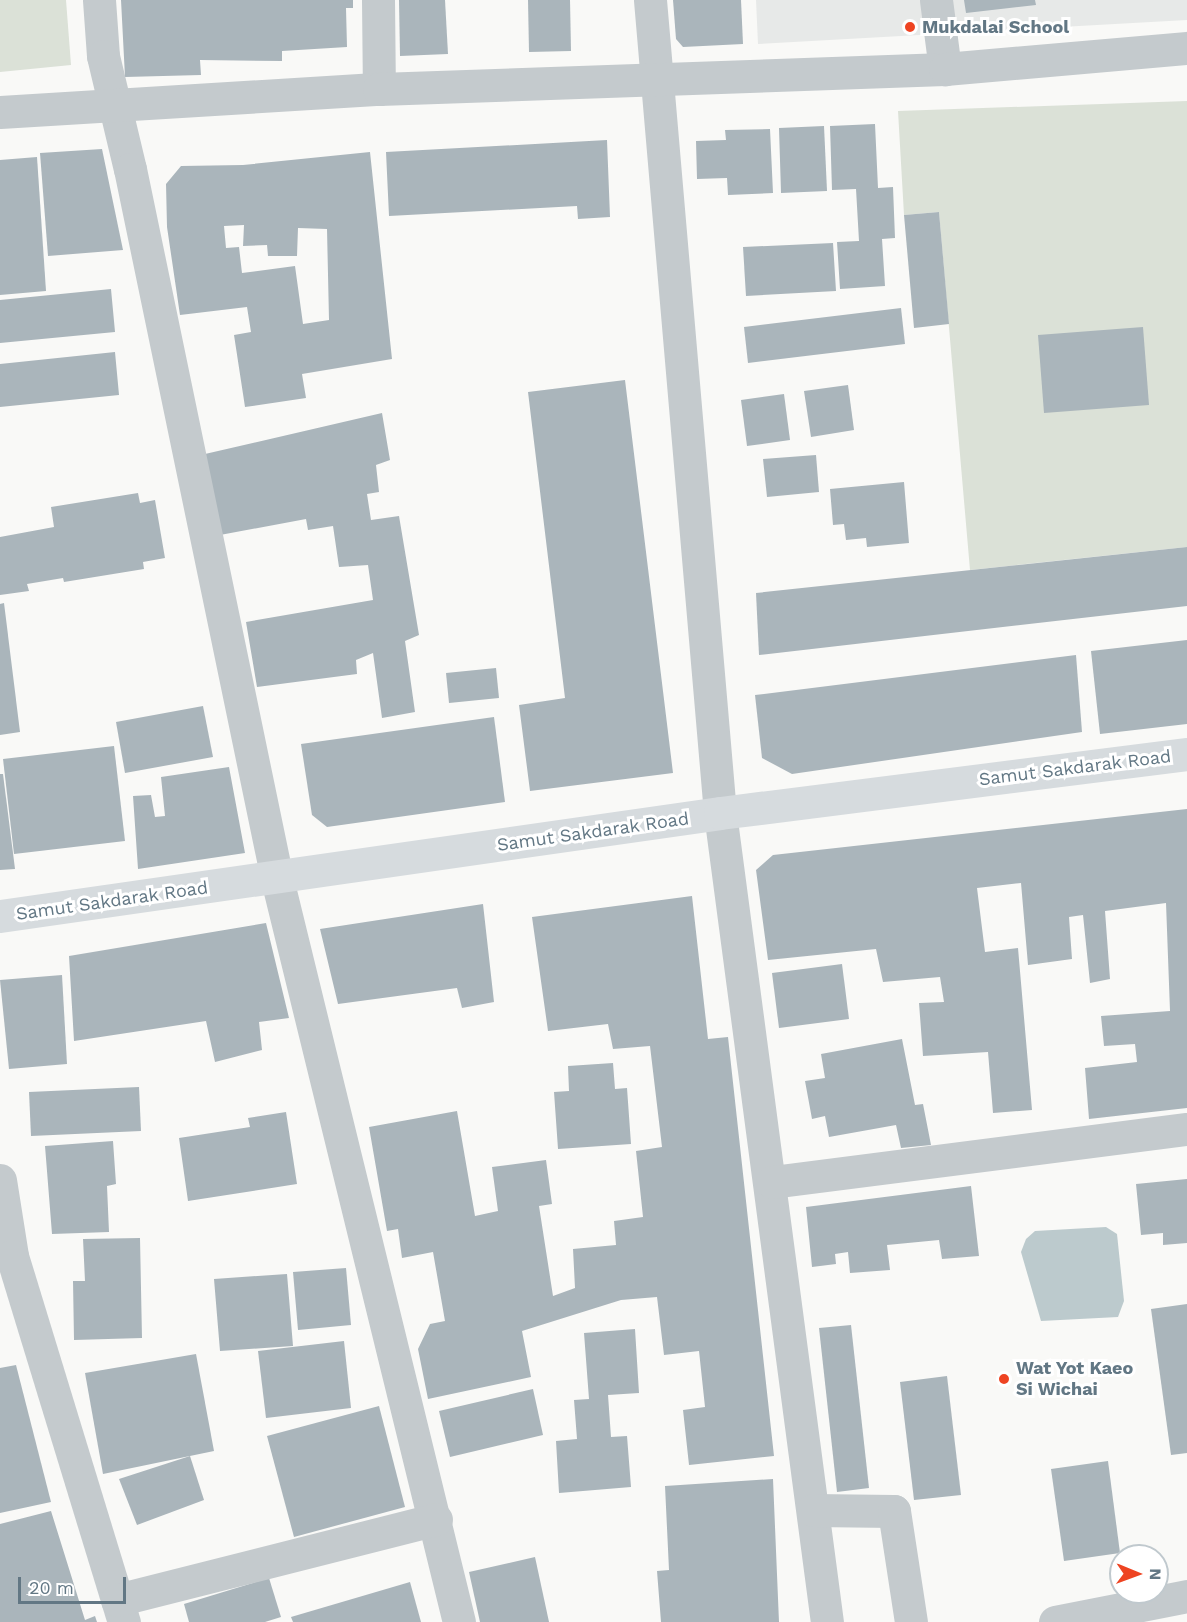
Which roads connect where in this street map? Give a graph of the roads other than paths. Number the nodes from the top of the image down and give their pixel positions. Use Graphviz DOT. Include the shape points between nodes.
graph roads {
  1 [pos="99,0"];
  2 [pos="378,0"];
  3 [pos="650,0"];
  4 [pos="936,0"];
  5 [pos="1187,48"];
  6 [pos="945,69"];
  7 [pos="655,81"];
  8 [pos="379,89"];
  9 [pos="114,104"];
  10 [pos="0,112"];
  11 [pos="1187,754"];
  12 [pos="720,813"];
  13 [pos="277,879"];
  14 [pos="0,916"];
  15 [pos="1187,1129"];
  16 [pos="0,1180"];
  17 [pos="772,1182"];
  18 [pos="813,1510"];
  19 [pos="436,1519"];
  20 [pos="1187,1596"];
  21 [pos="120,1611"];
  22 [pos="459,1622"];
  23 [pos="827,1622"];
  24 [pos="911,1622"];
  25 [pos="1055,1622"];
  1 -- 9 [label="street" via="103,56"];
  2 -- 8 [label="street"];
  3 -- 7 [label="street"];
  4 -- 6 [label="street"];
  5 -- 6 [label="street"];
  6 -- 7 [label="street"];
  7 -- 8 [label="street"];
  7 -- 12 [label="street"];
  8 -- 9 [label="street"];
  9 -- 10 [label="street"];
  9 -- 13 [label="street"];
  11 -- 12 [label="main road, Samut Sakdarak Road"];
  12 -- 13 [label="main road, Samut Sakdarak Road"];
  12 -- 17 [label="street"];
  13 -- 14 [label="main road, Samut Sakdarak Road"];
  13 -- 19 [label="street"];
  15 -- 17 [label="street"];
  16 -- 21 [label="street" via="12,1256"];
  17 -- 18 [label="street"];
  18 -- 23 [label="street"];
  18 -- 24 [label="street" via="894,1511"];
  19 -- 21 [label="street"];
  19 -- 22 [label="street"];
  20 -- 25 [label="street"];
}
